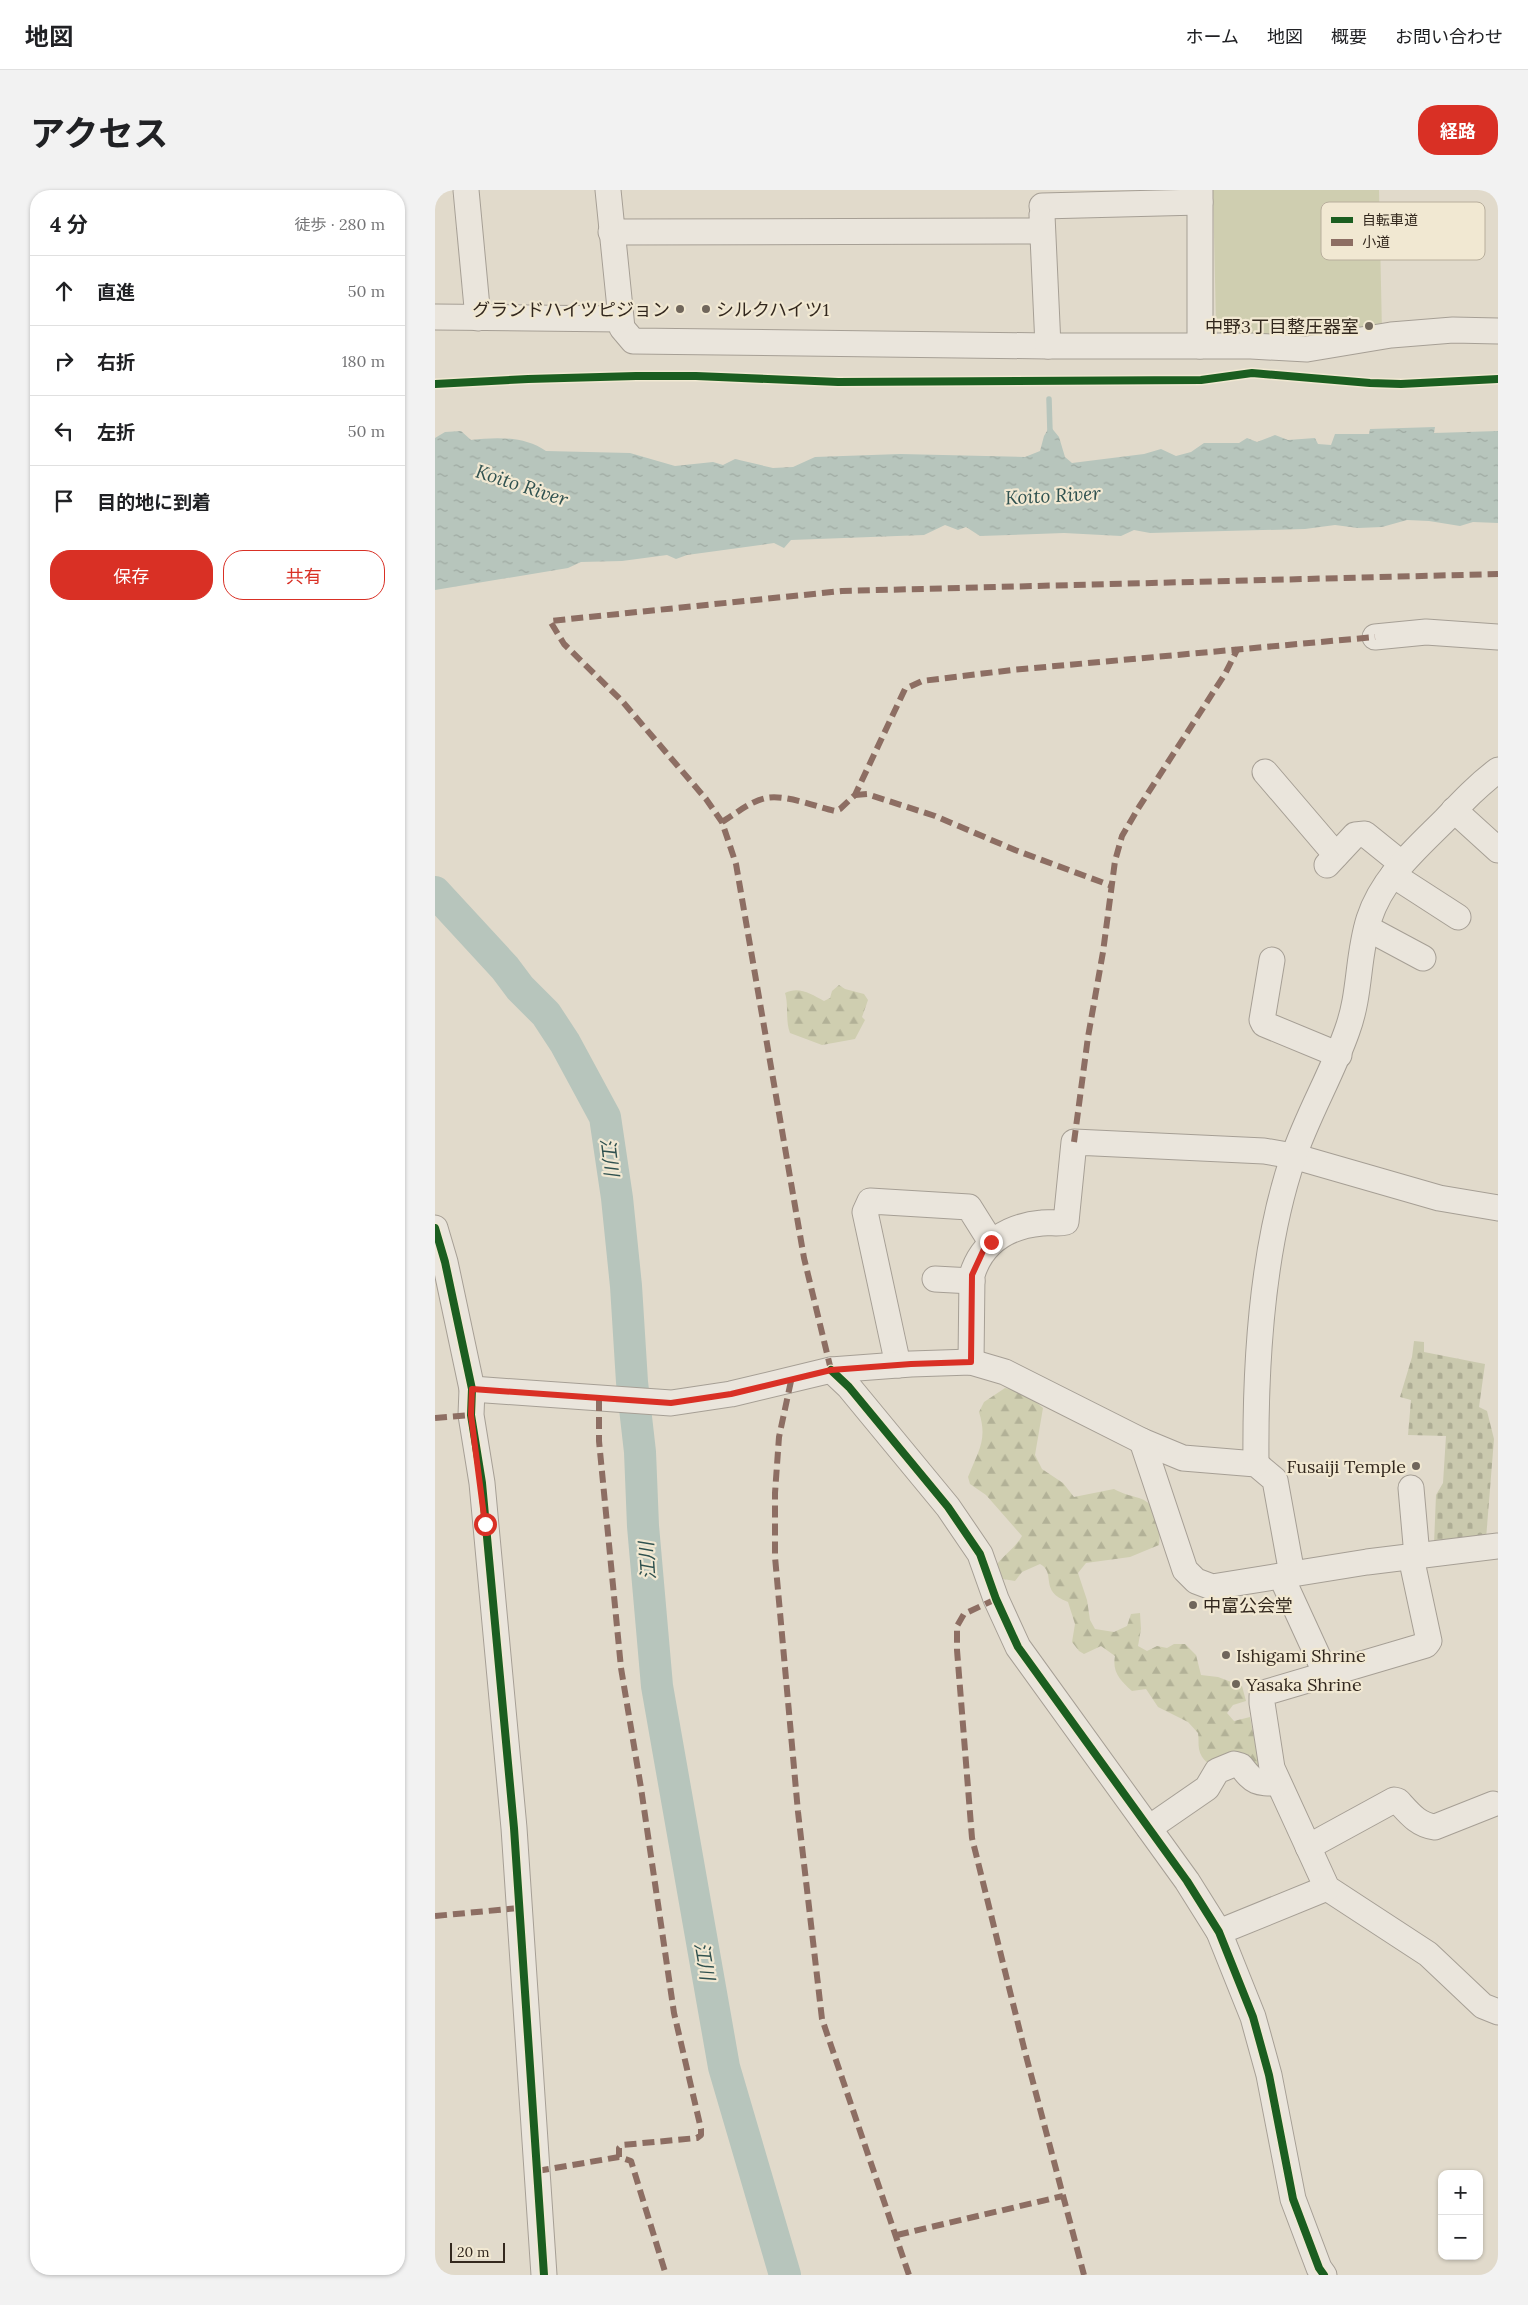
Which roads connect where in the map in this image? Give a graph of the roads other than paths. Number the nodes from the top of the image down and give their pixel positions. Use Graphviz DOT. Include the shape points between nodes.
graph roads {
  1 [pos="466,190"];
  2 [pos="608,190"];
  3 [pos="1200,196"];
  4 [pos="1042,198"];
  5 [pos="1042,231"];
  6 [pos="611,232"];
  7 [pos="435,317"];
  8 [pos="478,318"];
  9 [pos="620,319"];
  10 [pos="1498,331"];
  11 [pos="1048,346"];
  12 [pos="1200,346"];
  13 [pos="1375,637"];
  14 [pos="1498,637"];
  15 [pos="1265,772"];
  16 [pos="1493,774"];
  17 [pos="1454,810"];
  18 [pos="1498,850"];
  19 [pos="1397,869"];
  20 [pos="1458,917"];
  21 [pos="1367,928"];
  22 [pos="1423,958"];
  23 [pos="1272,960"];
  24 [pos="1339,1055"];
  25 [pos="1293,1156"];
  26 [pos="1498,1208"];
  27 [pos="435,1228"];
  28 [pos="991,1242"];
  29 [pos="935,1279"];
  30 [pos="972,1281"];
  31 [pos="971,1362"];
  32 [pos="898,1365"];
  33 [pos="831,1370"];
  34 [pos="472,1389"];
  35 [pos="1142,1441"];
  36 [pos="1256,1464"];
  37 [pos="1411,1488"];
  38 [pos="1498,1546"];
  39 [pos="1414,1557"];
  40 [pos="1286,1575"];
  41 [pos="1326,1674"];
  42 [pos="1278,1783"];
  43 [pos="1493,1804"];
  44 [pos="1149,1828"];
  45 [pos="1308,1847"];
  46 [pos="1327,1888"];
  47 [pos="1219,1932"];
  48 [pos="1498,2012"];
  49 [pos="544,2275"];
  50 [pos="1324,2275"];
  1 -- 8 [label="street"];
  2 -- 6 [label="street"];
  3 -- 4 [label="street"];
  3 -- 12 [label="street"];
  4 -- 5 [label="street"];
  5 -- 6 [label="street"];
  5 -- 11 [label="street"];
  6 -- 9 [label="street"];
  7 -- 8 [label="street"];
  8 -- 9 [label="street"];
  9 -- 11 [label="street" via="622,328 633,341"];
  10 -- 12 [label="street" via="1453,330 1391,335 1307,349"];
  11 -- 12 [label="street"];
  13 -- 14 [label="street" via="1426,632"];
  15 -- 19 [label="street" via="1331,860 1355,836 1365,834"];
  16 -- 17 [label="street"];
  17 -- 18 [label="street"];
  17 -- 19 [label="street"];
  19 -- 20 [label="street"];
  19 -- 21 [label="street"];
  21 -- 22 [label="street"];
  21 -- 24 [label="street" via="1362,944 1355,1008"];
  23 -- 24 [label="street" via="1264,1024"];
  24 -- 25 [label="street"];
  25 -- 26 [label="street" via="1439,1198"];
  25 -- 28 [label="street" via="1264,1151 1074,1142 1066,1222 1031,1224"];
  25 -- 36 [label="street" via="1276,1216 1261,1324 1255,1414"];
  27 -- 34 [label="street"];
  28 -- 30 [label="street" via="975,1265"];
  28 -- 32 [label="street" via="969,1207 870,1201 865,1212"];
  29 -- 30 [label="street"];
  30 -- 31 [label="street"];
  31 -- 32 [label="street"];
  31 -- 35 [label="street" via="1005,1372"];
  32 -- 33 [label="street"];
  33 -- 34 [label="street" via="731,1394 671,1403"];
  33 -- 44 [label="street" via="849,1387 948,1507 980,1554 1018,1647"];
  34 -- 49 [label="street" via="471,1415 482,1483 514,1828"];
  35 -- 36 [label="street" via="1183,1458"];
  35 -- 40 [label="street" via="1185,1570 1196,1581 1212,1587"];
  36 -- 40 [label="street" via="1275,1480"];
  37 -- 39 [label="street"];
  38 -- 39 [label="street"];
  39 -- 40 [label="street"];
  39 -- 41 [label="street" via="1429,1641 1427,1645"];
  40 -- 41 [label="street"];
  41 -- 42 [label="street" via="1262,1696 1272,1768"];
  42 -- 44 [label="street" via="1256,1782 1241,1766 1234,1764 1217,1771 1207,1788"];
  42 -- 45 [label="street"];
  43 -- 45 [label="street" via="1435,1826 1425,1826 1394,1800"];
  44 -- 47 [label="street"];
  45 -- 46 [label="street"];
  46 -- 47 [label="street"];
  46 -- 48 [label="street" via="1428,1954 1483,2006"];
  47 -- 50 [label="street" via="1253,2017 1271,2085 1293,2199"];
}
